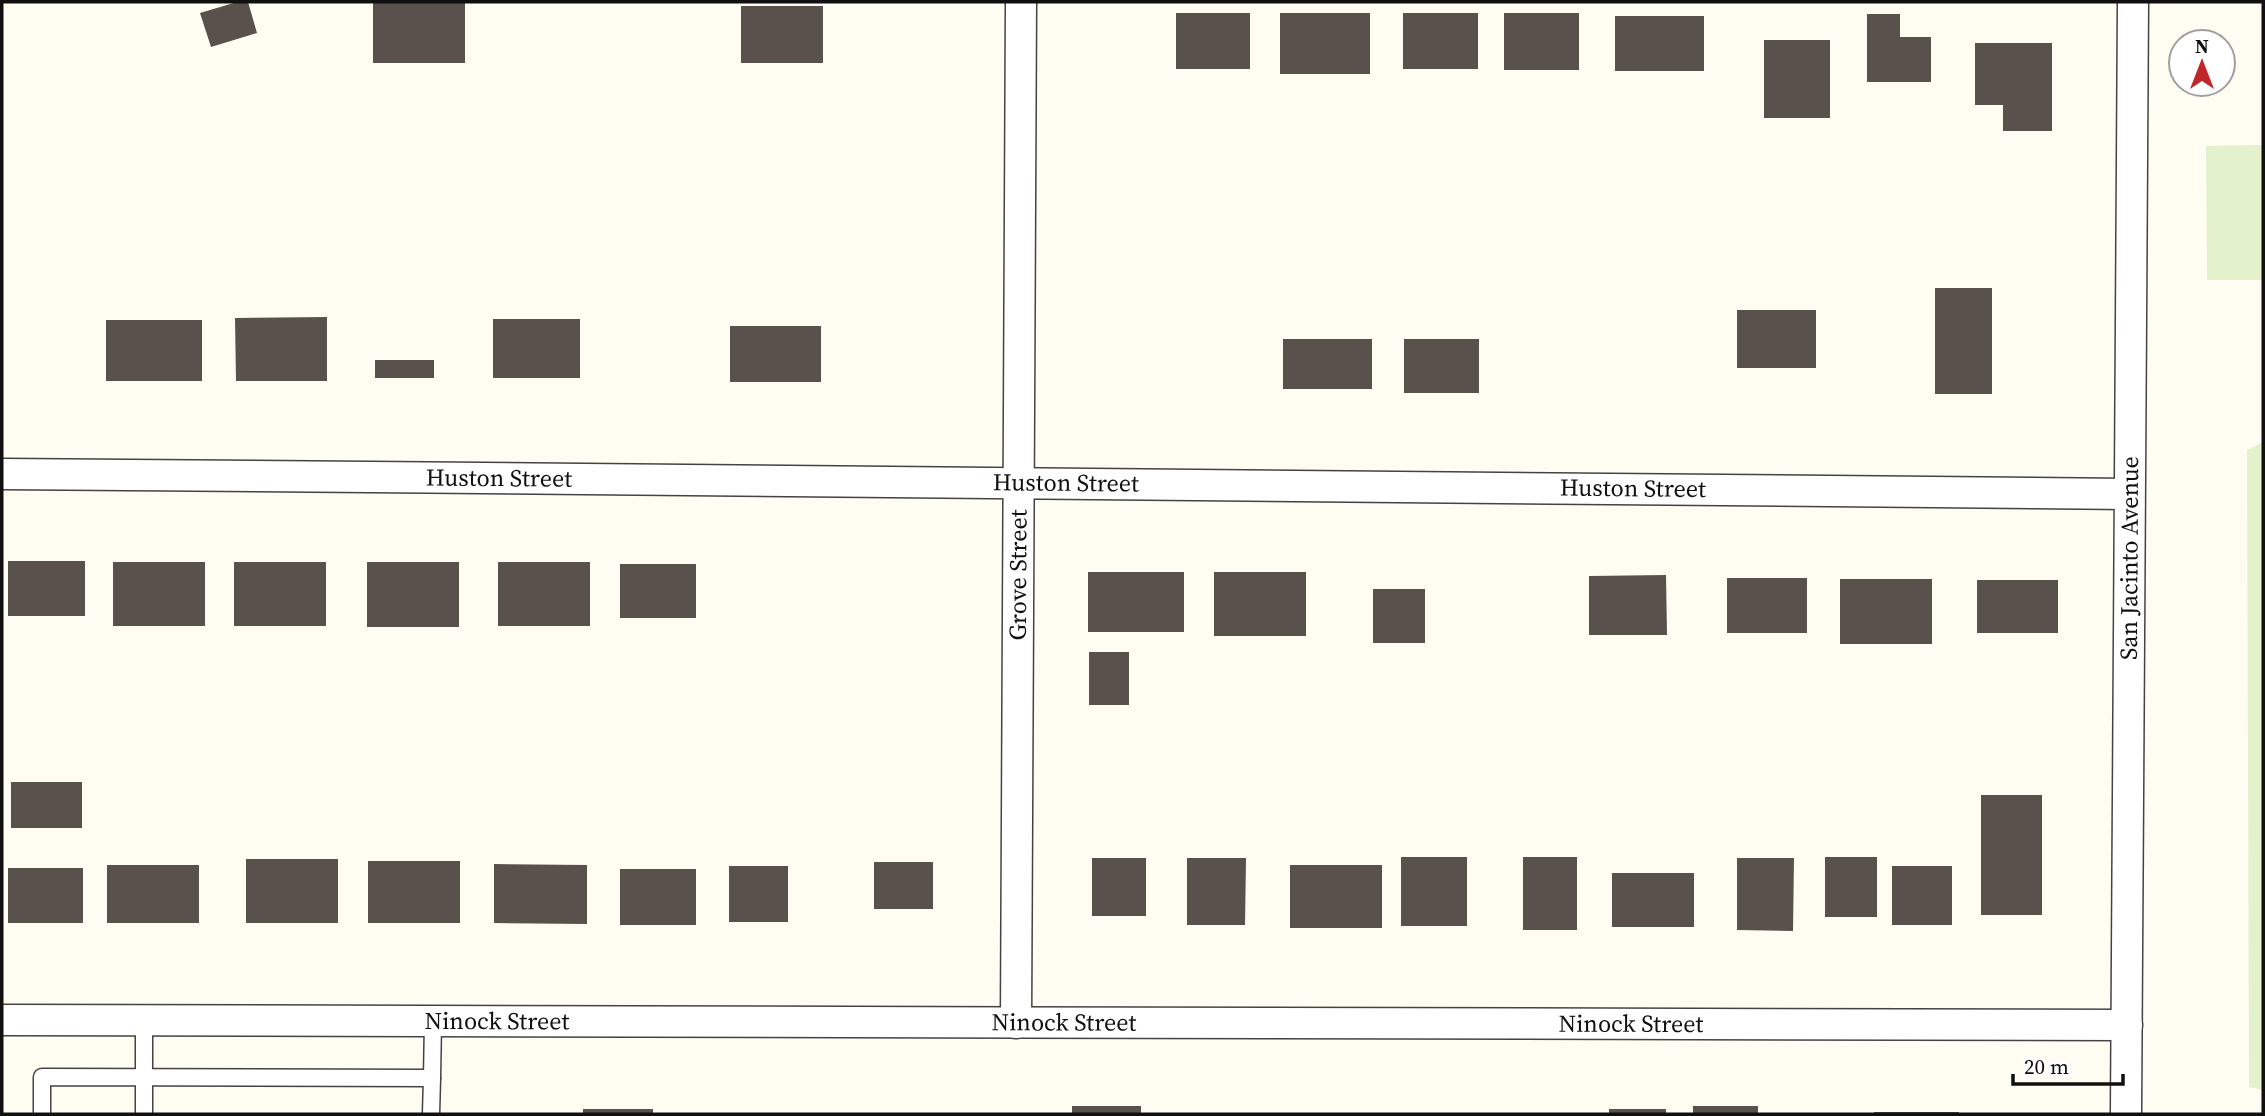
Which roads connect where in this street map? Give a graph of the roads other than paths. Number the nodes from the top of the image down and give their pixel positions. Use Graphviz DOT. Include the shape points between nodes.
graph roads {
  1 [pos="1021,2"];
  2 [pos="2133,2"];
  3 [pos="2,474"];
  4 [pos="1019,483"];
  5 [pos="2129,494"];
  6 [pos="2,1020"];
  7 [pos="144,1020"];
  8 [pos="433,1022"];
  9 [pos="1016,1023"];
  10 [pos="2127,1025"];
  11 [pos="432,1078"];
  12 [pos="144,1079"];
  13 [pos="42,1114"];
  14 [pos="144,1114"];
  15 [pos="431,1114"];
  16 [pos="2126,1114"];
  1 -- 4 [label="street, Grove Street"];
  2 -- 5 [label="street, San Jacinto Avenue"];
  3 -- 4 [label="street, Huston Street"];
  4 -- 5 [label="street, Huston Street"];
  4 -- 9 [label="street, Grove Street"];
  5 -- 10 [label="street, San Jacinto Avenue"];
  6 -- 7 [label="street, Ninock Street"];
  7 -- 8 [label="street, Ninock Street"];
  7 -- 12 [label="lane"];
  8 -- 9 [label="street, Ninock Street"];
  8 -- 11 [label="lane"];
  9 -- 10 [label="street, Ninock Street"];
  10 -- 16 [label="street, San Jacinto Avenue"];
  11 -- 12 [label="lane"];
  11 -- 15 [label="lane"];
  12 -- 13 [label="lane" via="42,1077"];
  12 -- 14 [label="lane"];
}
